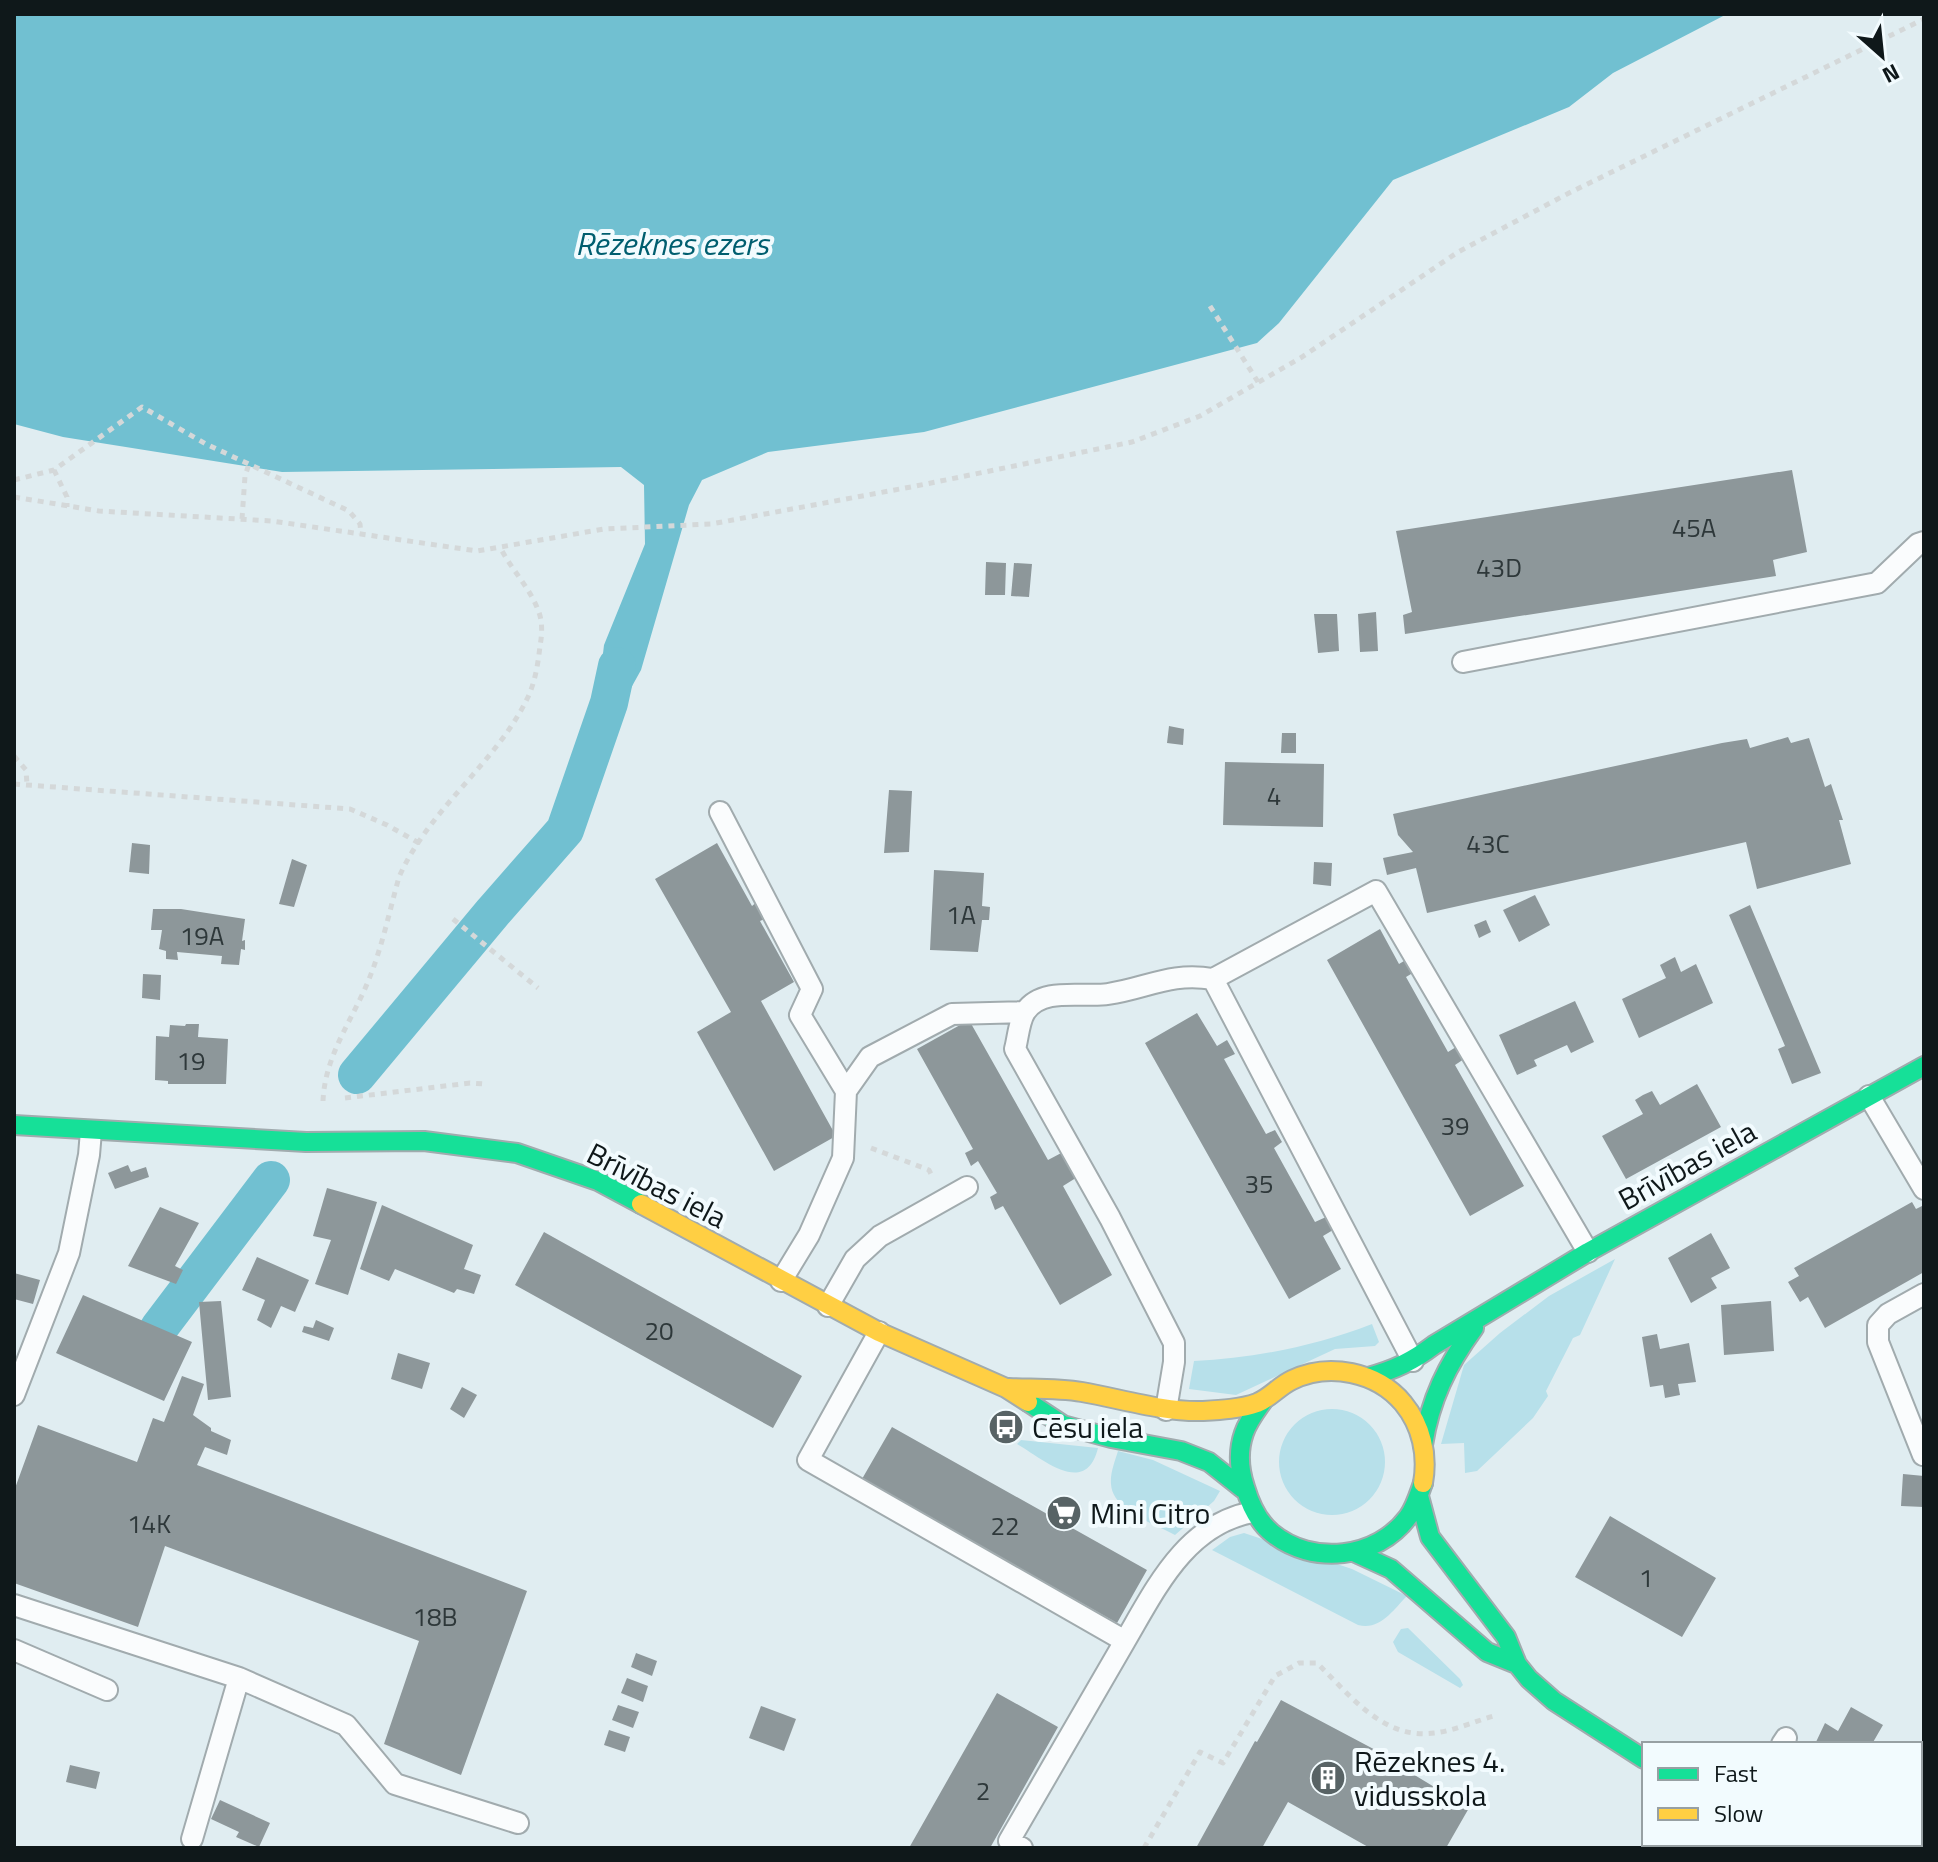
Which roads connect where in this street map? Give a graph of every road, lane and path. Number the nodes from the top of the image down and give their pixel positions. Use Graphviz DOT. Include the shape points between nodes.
graph roads {
  1 [pos="1924,19"];
  2 [pos="1210,306"];
  3 [pos="1258,382"];
  4 [pos="249,464"];
  5 [pos="54,470"];
  6 [pos="14,480"];
  7 [pos="14,497"];
  8 [pos="67,507"];
  9 [pos="242,519"];
  10 [pos="361,534"];
  11 [pos="1924,542"];
  12 [pos="500,547"];
  13 [pos="1463,662"];
  14 [pos="14,756"];
  15 [pos="14,784"];
  16 [pos="27,785"];
  17 [pos="720,812"];
  18 [pos="419,843"];
  19 [pos="453,919"];
  20 [pos="1213,979"];
  21 [pos="538,988"];
  22 [pos="1025,1012"];
  23 [pos="1924,1066"];
  24 [pos="484,1084"];
  25 [pos="846,1091"];
  26 [pos="1869,1096"];
  27 [pos="14,1125"];
  28 [pos="91,1131"];
  29 [pos="846,1139"];
  30 [pos="967,1187"];
  31 [pos="1924,1189"];
  32 [pos="945,1200"];
  33 [pos="1588,1252"];
  34 [pos="781,1281"];
  35 [pos="1924,1294"];
  36 [pos="828,1306"];
  37 [pos="1480,1319"];
  38 [pos="879,1332"];
  39 [pos="1413,1361"];
  40 [pos="1368,1377"];
  41 [pos="1006,1388"];
  42 [pos="14,1395"];
  43 [pos="1263,1401"];
  44 [pos="1166,1410"];
  45 [pos="1423,1445"];
  46 [pos="1923,1455"];
  47 [pos="1243,1489"];
  48 [pos="1419,1496"];
  49 [pos="1253,1512"];
  50 [pos="1356,1553"];
  51 [pos="14,1605"];
  52 [pos="1125,1641"];
  53 [pos="14,1650"];
  54 [pos="1517,1664"];
  55 [pos="239,1678"];
  56 [pos="107,1690"];
  57 [pos="1494,1716"];
  58 [pos="1642,1758"];
  59 [pos="518,1823"];
  60 [pos="192,1839"];
  61 [pos="1022,1848"];
  62 [pos="1144,1848"];
  1 -- 3 [label="path" via="1458,252"];
  2 -- 3 [label="path"];
  3 -- 12 [label="path" via="1200,416 1132,442 711,524 604,529"];
  4 -- 5 [label="path" via="142,407"];
  4 -- 9 [label="path"];
  4 -- 10 [label="path" via="349,511"];
  5 -- 6 [label="path"];
  5 -- 8 [label="path"];
  7 -- 8 [label="path"];
  8 -- 9 [label="path"];
  9 -- 10 [label="path"];
  10 -- 12 [label="path" via="477,551"];
  11 -- 13 [label="lane" via="1877,583"];
  12 -- 18 [label="path" via="539,611 537,667 527,699 504,735"];
  14 -- 16 [label="path" via="26,770"];
  15 -- 16 [label="path"];
  16 -- 18 [label="path" via="350,809"];
  17 -- 25 [label="lane" via="812,989 800,1015"];
  18 -- 24 [label="path" via="399,877 371,975 336,1045 323,1101"];
  19 -- 21 [label="path"];
  20 -- 22 [label="lane" via="1190,975 1107,995 1042,999"];
  20 -- 33 [label="lane" via="1376,891"];
  20 -- 39 [label="lane"];
  22 -- 25 [label="lane" via="952,1014 870,1057"];
  22 -- 44 [label="lane" via="1015,1049 1174,1343"];
  23 -- 26 [label="main road, Brīvības iela"];
  25 -- 29 [label="lane"];
  26 -- 31 [label="lane"];
  26 -- 33 [label="main road, Brīvības iela"];
  27 -- 28 [label="main road, Brīvības iela"];
  28 -- 34 [label="main road, Brīvības iela" via="306,1142 424,1141 517,1153 598,1181"];
  28 -- 42 [label="lane" via="69,1253"];
  29 -- 32 [label="path" via="929,1170"];
  29 -- 34 [label="lane" via="843,1158 809,1235"];
  30 -- 32 [label="lane"];
  32 -- 36 [label="lane" via="880,1236 855,1259"];
  33 -- 37 [label="main road, Brīvības iela"];
  34 -- 36 [label="main road, Brīvības iela"];
  35 -- 46 [label="lane" via="1878,1325 1878,1342"];
  36 -- 38 [label="main road, Brīvības iela"];
  37 -- 39 [label="main road"];
  37 -- 45 [label="main road" via="1435,1390"];
  38 -- 41 [label="main road, Brīvības iela"];
  38 -- 52 [label="lane" via="808,1460"];
  39 -- 40 [label="main road"];
  40 -- 43 [label="main road" via="1340,1370 1312,1372 1285,1383"];
  40 -- 45 [label="main road" via="1404,1404"];
  41 -- 44 [label="main road" via="1080,1392"];
  41 -- 47 [label="main road" via="1063,1425 1181,1451 1209,1462"];
  43 -- 44 [label="main road" via="1218,1410"];
  43 -- 47 [label="main road" via="1246,1427 1239,1458"];
  45 -- 48 [label="main road"];
  47 -- 49 [label="main road"];
  48 -- 50 [label="main road" via="1394,1532"];
  48 -- 54 [label="main road" via="1430,1537 1506,1637"];
  49 -- 50 [label="main road" via="1282,1541 1305,1552"];
  49 -- 52 [label="lane" via="1217,1524 1185,1549"];
  50 -- 54 [label="main road" via="1391,1569 1487,1652"];
  51 -- 55 [label="lane"];
  52 -- 61 [label="lane" via="1009,1841"];
  53 -- 56 [label="lane"];
  54 -- 58 [label="main road" via="1554,1701"];
  55 -- 59 [label="lane" via="346,1725 395,1784"];
  55 -- 60 [label="lane"];
  57 -- 62 [label="path" via="1414,1735 1388,1727 1367,1712 1317,1663 1299,1663 1275,1676 1223,1763 1200,1752"];
}
